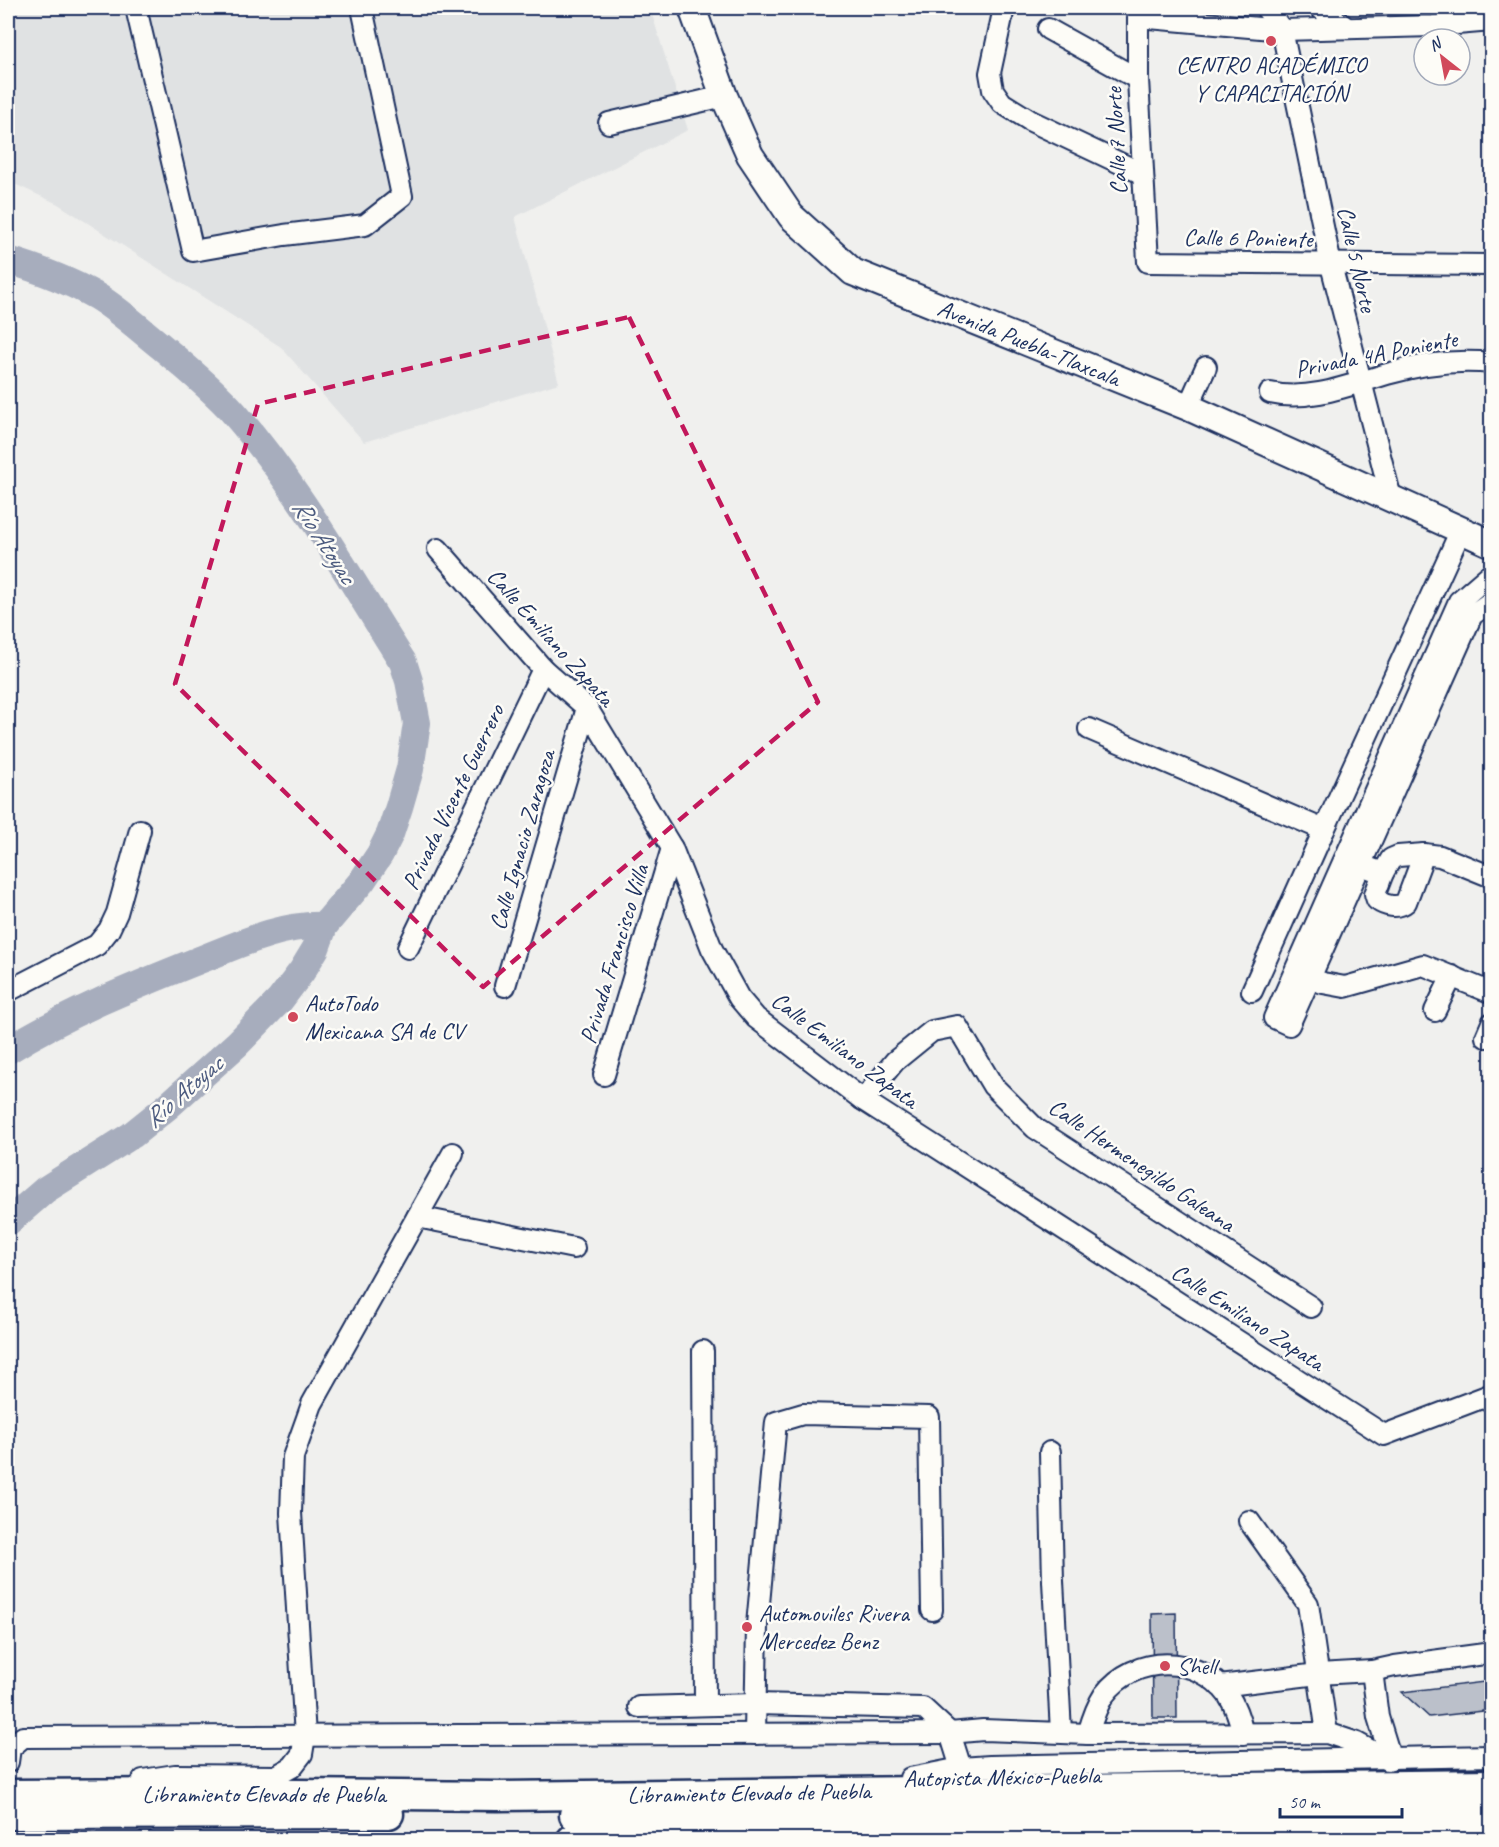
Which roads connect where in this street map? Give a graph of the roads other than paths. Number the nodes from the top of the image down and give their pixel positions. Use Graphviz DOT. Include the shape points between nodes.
graph roads {
  1 [pos="136,8"];
  2 [pos="362,8"];
  3 [pos="693,8"];
  4 [pos="1004,8"];
  5 [pos="1266,8"];
  6 [pos="1320,8"];
  7 [pos="1138,12"];
  8 [pos="1491,21"];
  9 [pos="1048,28"];
  10 [pos="1347,28"];
  11 [pos="1282,30"];
  12 [pos="1138,79"];
  13 [pos="724,96"];
  14 [pos="609,123"];
  15 [pos="1143,174"];
  16 [pos="1148,262"];
  17 [pos="1331,265"];
  18 [pos="1491,266"];
  19 [pos="1491,363"];
  20 [pos="1206,367"];
  21 [pos="1361,383"];
  22 [pos="1270,393"];
  23 [pos="1188,407"];
  24 [pos="1391,498"];
  25 [pos="1461,530"];
  26 [pos="1491,544"];
  27 [pos="438,549"];
  28 [pos="1491,578"];
  29 [pos="1491,601"];
  30 [pos="543,669"];
  31 [pos="1436,673"];
  32 [pos="587,708"];
  33 [pos="1089,729"];
  34 [pos="140,830"];
  35 [pos="1324,830"];
  36 [pos="672,848"];
  37 [pos="1425,854"];
  38 [pos="1352,862"];
  39 [pos="1383,873"];
  40 [pos="1491,877"];
  41 [pos="408,948"];
  42 [pos="1452,976"];
  43 [pos="505,986"];
  44 [pos="8,991"];
  45 [pos="1252,991"];
  46 [pos="1491,993"];
  47 [pos="1435,1011"];
  48 [pos="604,1075"];
  49 [pos="863,1100"];
  50 [pos="453,1153"];
  51 [pos="417,1217"];
  52 [pos="574,1248"];
  53 [pos="1311,1307"];
  54 [pos="703,1351"];
  55 [pos="1491,1394"];
  56 [pos="1050,1452"];
  57 [pos="1249,1521"];
  58 [pos="932,1610"];
  59 [pos="1491,1653"];
  60 [pos="1372,1671"];
  61 [pos="1318,1674"];
  62 [pos="1220,1686"];
  63 [pos="756,1704"];
  64 [pos="705,1705"];
  65 [pos="639,1707"];
  66 [pos="1061,1732"];
  67 [pos="950,1733"];
  68 [pos="1327,1733"];
  69 [pos="755,1734"];
  70 [pos="1088,1734"];
  71 [pos="1243,1734"];
  72 [pos="305,1736"];
  73 [pos="1491,1756"];
  74 [pos="1390,1760"];
  75 [pos="8,1762"];
  76 [pos="961,1768"];
  77 [pos="1491,1771"];
  78 [pos="910,1779"];
  79 [pos="143,1780"];
  80 [pos="8,1781"];
  81 [pos="1491,1784"];
  82 [pos="8,1794"];
  83 [pos="1491,1806"];
  84 [pos="8,1815"];
  85 [pos="1491,1832"];
  86 [pos="571,1839"];
  1 -- 2 [label="street" via="193,252 364,225 402,196"];
  3 -- 13 [label="main road, Avenida Puebla-Tlaxcala"];
  4 -- 15 [label="street" via="990,73 993,90 1002,103 1031,121"];
  5 -- 11 [label="street"];
  6 -- 10 [label="street"];
  7 -- 11 [label="street"];
  7 -- 12 [label="street, Calle 7 Norte"];
  8 -- 10 [label="street"];
  9 -- 12 [label="street"];
  10 -- 11 [label="street"];
  11 -- 17 [label="street, Calle 5 Norte"];
  12 -- 15 [label="street, Calle 7 Norte"];
  13 -- 14 [label="street"];
  13 -- 23 [label="main road, Avenida Puebla-Tlaxcala" via="750,155 791,216 853,272"];
  15 -- 16 [label="street, Calle 7 Norte"];
  16 -- 17 [label="street, Calle 6 Poniente"];
  17 -- 18 [label="street, Calle 6 Poniente"];
  17 -- 21 [label="street, Calle 5 Norte"];
  19 -- 21 [label="street, Privada 4A Poniente" via="1422,366"];
  20 -- 23 [label="street"];
  21 -- 22 [label="street, Privada 4A Poniente" via="1300,397"];
  21 -- 24 [label="street, Calle 5 Norte"];
  23 -- 24 [label="main road, Avenida Puebla-Tlaxcala"];
  24 -- 25 [label="main road, Avenida Puebla-Tlaxcala"];
  25 -- 26 [label="main road, Avenida Puebla-Tlaxcala"];
  25 -- 35 [label="street"];
  27 -- 30 [label="street, Calle Emiliano Zapata"];
  28 -- 31 [label="street" via="1488,576 1459,601"];
  29 -- 31 [label="street" via="1472,615"];
  30 -- 32 [label="street, Calle Emiliano Zapata"];
  30 -- 41 [label="street, Privada Vicente Guerrero"];
  31 -- 38 [label="street"];
  32 -- 36 [label="street, Calle Emiliano Zapata"];
  32 -- 43 [label="street, Calle Ignacio Zaragoza"];
  33 -- 35 [label="street"];
  34 -- 44 [label="street" via="117,913 97,945"];
  35 -- 45 [label="street"];
  36 -- 48 [label="street, Privada Francisco Villa"];
  36 -- 49 [label="street, Calle Emiliano Zapata" via="712,950 739,998 756,1018"];
  37 -- 39 [label="street" via="1391,859"];
  37 -- 39 [label="street" via="1402,906 1377,900 1375,894"];
  37 -- 40 [label="street" via="1440,856"];
  38 -- 39 [label="street"];
  38 -- 42 [label="street" via="1303,976 1345,987 1423,965"];
  42 -- 46 [label="street"];
  42 -- 47 [label="street"];
  49 -- 53 [label="street, Calle Hermenegildo Galeana" via="895,1061 932,1031 957,1026 993,1086 1035,1128"];
  49 -- 55 [label="street, Calle Emiliano Zapata" via="1384,1435"];
  50 -- 51 [label="street"];
  51 -- 52 [label="street"];
  51 -- 72 [label="street" via="312,1404 293,1457 291,1513"];
  54 -- 64 [label="street"];
  56 -- 66 [label="street"];
  57 -- 61 [label="street" via="1308,1604"];
  58 -- 63 [label="street" via="929,1417 803,1414 776,1422 757,1625"];
  59 -- 60 [label="street"];
  60 -- 61 [label="street"];
  60 -- 74 [label="street" via="1378,1717"];
  61 -- 62 [label="street"];
  61 -- 68 [label="street"];
  62 -- 70 [label="street" via="1199,1671 1175,1664 1148,1665 1124,1676 1104,1695"];
  62 -- 71 [label="street" via="1234,1706"];
  63 -- 64 [label="street"];
  63 -- 67 [label="street" via="923,1708"];
  63 -- 69 [label="street"];
  64 -- 65 [label="street"];
  66 -- 67 [label="street"];
  66 -- 70 [label="street"];
  67 -- 69 [label="street"];
  67 -- 76 [label="street"];
  68 -- 71 [label="street"];
  68 -- 74 [label="street"];
  69 -- 72 [label="street"];
  70 -- 71 [label="street"];
  72 -- 75 [label="street" via="23,1737 10,1748"];
  72 -- 79 [label="street" via="302,1754 292,1767 276,1776 175,1775"];
  73 -- 74 [label="street"];
  74 -- 76 [label="street"];
  76 -- 78 [label="street"];
  77 -- 78 [label="highway, Autopista México-Puebla"];
  78 -- 79 [label="highway, Autopista México-Puebla"];
  79 -- 80 [label="highway, Autopista México-Puebla"];
  81 -- 82 [label="highway, Libramiento Elevado de Puebla" via="498,1796"];
  83 -- 84 [label="highway, Libramiento Elevado de Puebla" via="902,1815"];
  85 -- 86 [label="highway"];
}
